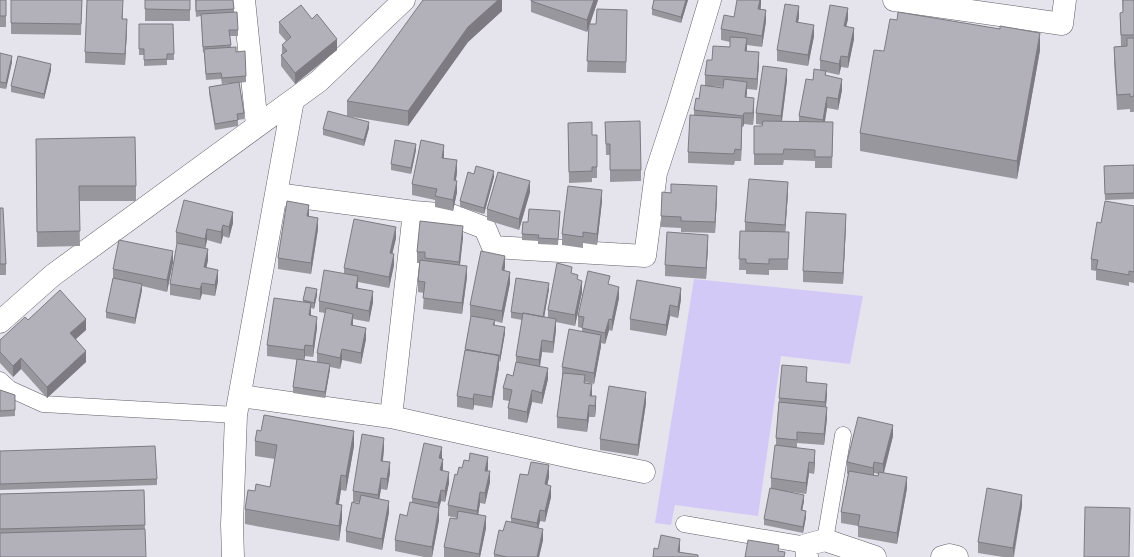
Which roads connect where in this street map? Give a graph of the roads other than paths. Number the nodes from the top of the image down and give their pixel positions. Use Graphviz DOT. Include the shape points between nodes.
graph roads {
  1 [pos="244,0"];
  2 [pos="404,0"];
  3 [pos="710,0"];
  4 [pos="894,0"];
  5 [pos="1065,0"];
  6 [pos="293,100"];
  7 [pos="257,126"];
  8 [pos="276,194"];
  9 [pos="414,212"];
  10 [pos="0,322"];
  11 [pos="0,380"];
  12 [pos="238,405"];
  13 [pos="391,417"];
  14 [pos="843,435"];
  15 [pos="644,472"];
  16 [pos="684,524"];
  17 [pos="813,548"];
  18 [pos="233,557"];
  19 [pos="875,557"];
  20 [pos="942,557"];
  21 [pos="956,557"];
  1 -- 7 [label="street"];
  2 -- 6 [label="street" via="319,81"];
  3 -- 9 [label="street" via="680,103 656,173 645,256 493,247 485,228 451,215"];
  4 -- 5 [label="street" via="1062,24"];
  6 -- 7 [label="street"];
  6 -- 8 [label="street"];
  7 -- 10 [label="street" via="53,275"];
  8 -- 9 [label="street"];
  8 -- 12 [label="street"];
  9 -- 13 [label="street"];
  11 -- 12 [label="lane" via="10,389 43,404"];
  12 -- 13 [label="street"];
  12 -- 18 [label="street" via="232,525"];
  13 -- 15 [label="street"];
  14 -- 17 [label="lane"];
  16 -- 17 [label="lane"];
  17 -- 19 [label="street"];
  20 -- 21 [label="street"];
}
